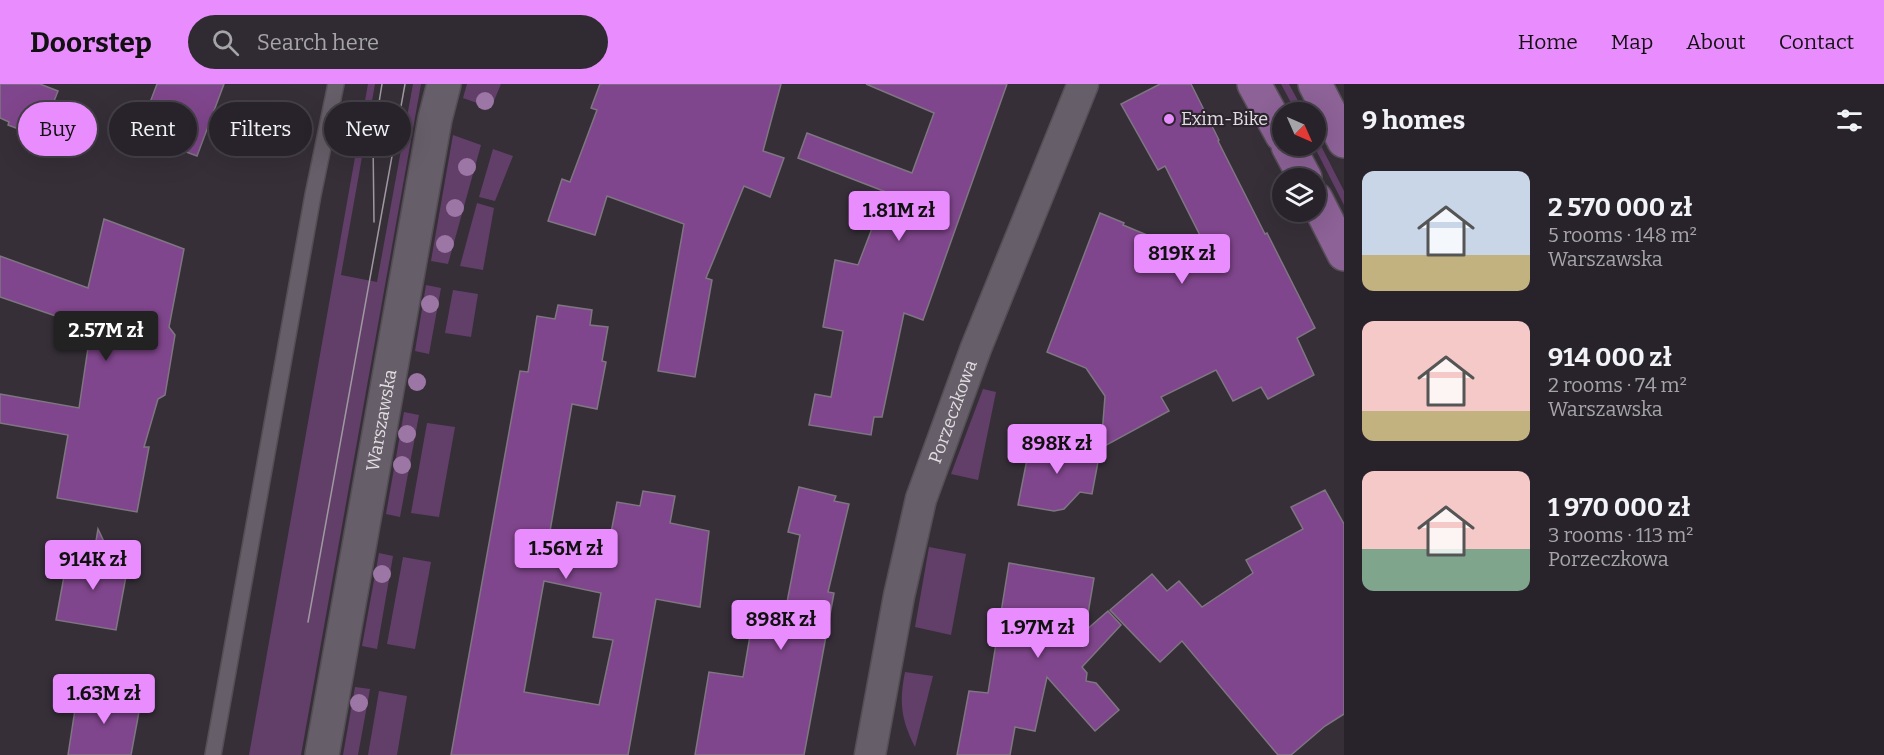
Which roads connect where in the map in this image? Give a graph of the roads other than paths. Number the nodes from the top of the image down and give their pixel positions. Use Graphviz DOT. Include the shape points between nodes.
graph roads {
  1 [pos="336,84"];
  2 [pos="444,84"];
  3 [pos="1083,84"];
  4 [pos="1254,84"];
  5 [pos="1315,84"];
  6 [pos="1272,117"];
  7 [pos="1344,141"];
  8 [pos="1326,219"];
  9 [pos="1344,254"];
  10 [pos="213,755"];
  11 [pos="322,755"];
  12 [pos="870,755"];
  1 -- 10 [label="lane"];
  2 -- 11 [label="street, Warszawska"];
  3 -- 12 [label="street, Porzeczkowa" via="976,348 921,499"];
  4 -- 6 [label="main road"];
  5 -- 7 [label="main road"];
  8 -- 9 [label="main road"];
}
